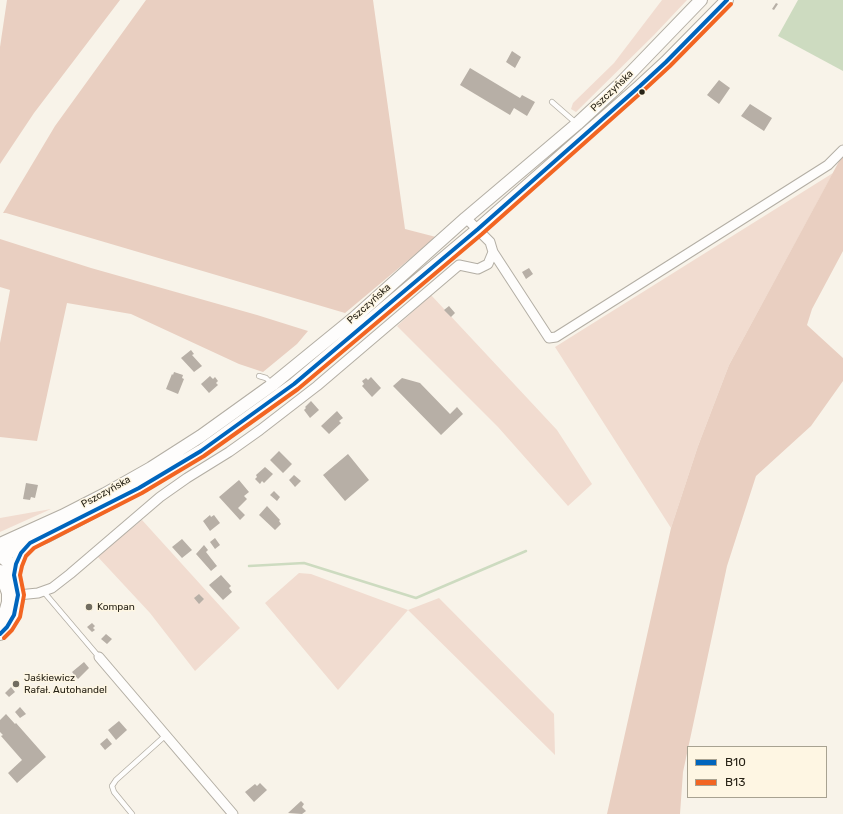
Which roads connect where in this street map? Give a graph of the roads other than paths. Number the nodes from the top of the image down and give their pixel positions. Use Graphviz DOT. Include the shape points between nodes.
graph roads {
  1 [pos="701,0"];
  2 [pos="727,0"];
  3 [pos="552,102"];
  4 [pos="577,124"];
  5 [pos="843,150"];
  6 [pos="466,218"];
  7 [pos="478,229"];
  8 [pos="493,252"];
  9 [pos="259,376"];
  10 [pos="272,385"];
  11 [pos="3,543"];
  12 [pos="30,543"];
  13 [pos="0,557"];
  14 [pos="1,575"];
  15 [pos="14,575"];
  16 [pos="43,591"];
  17 [pos="18,595"];
  18 [pos="0,620"];
  19 [pos="0,634"];
  20 [pos="99,657"];
  21 [pos="166,735"];
  22 [pos="132,814"];
  23 [pos="232,814"];
  1 -- 4 [label="main road, Pszczyńska" via="618,86"];
  2 -- 7 [label="main road, Pszczyńska" via="666,62"];
  3 -- 4 [label="lane"];
  4 -- 6 [label="main road, Pszczyńska"];
  5 -- 8 [label="street" via="828,165 556,337 549,338"];
  6 -- 7 [label="street"];
  6 -- 10 [label="main road, Pszczyńska" via="353,318"];
  7 -- 8 [label="street" via="490,242"];
  7 -- 12 [label="main road, Pszczyńska" via="294,384 201,451 133,492"];
  8 -- 16 [label="street" via="488,264 478,269 459,265 317,386 229,452 160,496 70,574 52,588"];
  9 -- 10 [label="lane" via="266,378"];
  10 -- 11 [label="main road, Pszczyńska" via="202,436 151,468 68,513"];
  11 -- 13 [label="main road, Pszczyńska"];
  12 -- 13 [label="main road, Pszczyńska"];
  12 -- 15 [label="main road, Pszczyńska" via="16,564"];
  13 -- 15 [label="main road, Pszczyńska" via="7,562"];
  14 -- 18 [label="main road" via="8,593 8,602"];
  15 -- 17 [label="main road, Pszczyńska"];
  16 -- 17 [label="street"];
  16 -- 20 [label="lane"];
  17 -- 19 [label="main road, Pszczyńska" via="14,615"];
  20 -- 21 [label="street"];
  21 -- 22 [label="lane" via="112,786"];
  21 -- 23 [label="street"];
}
